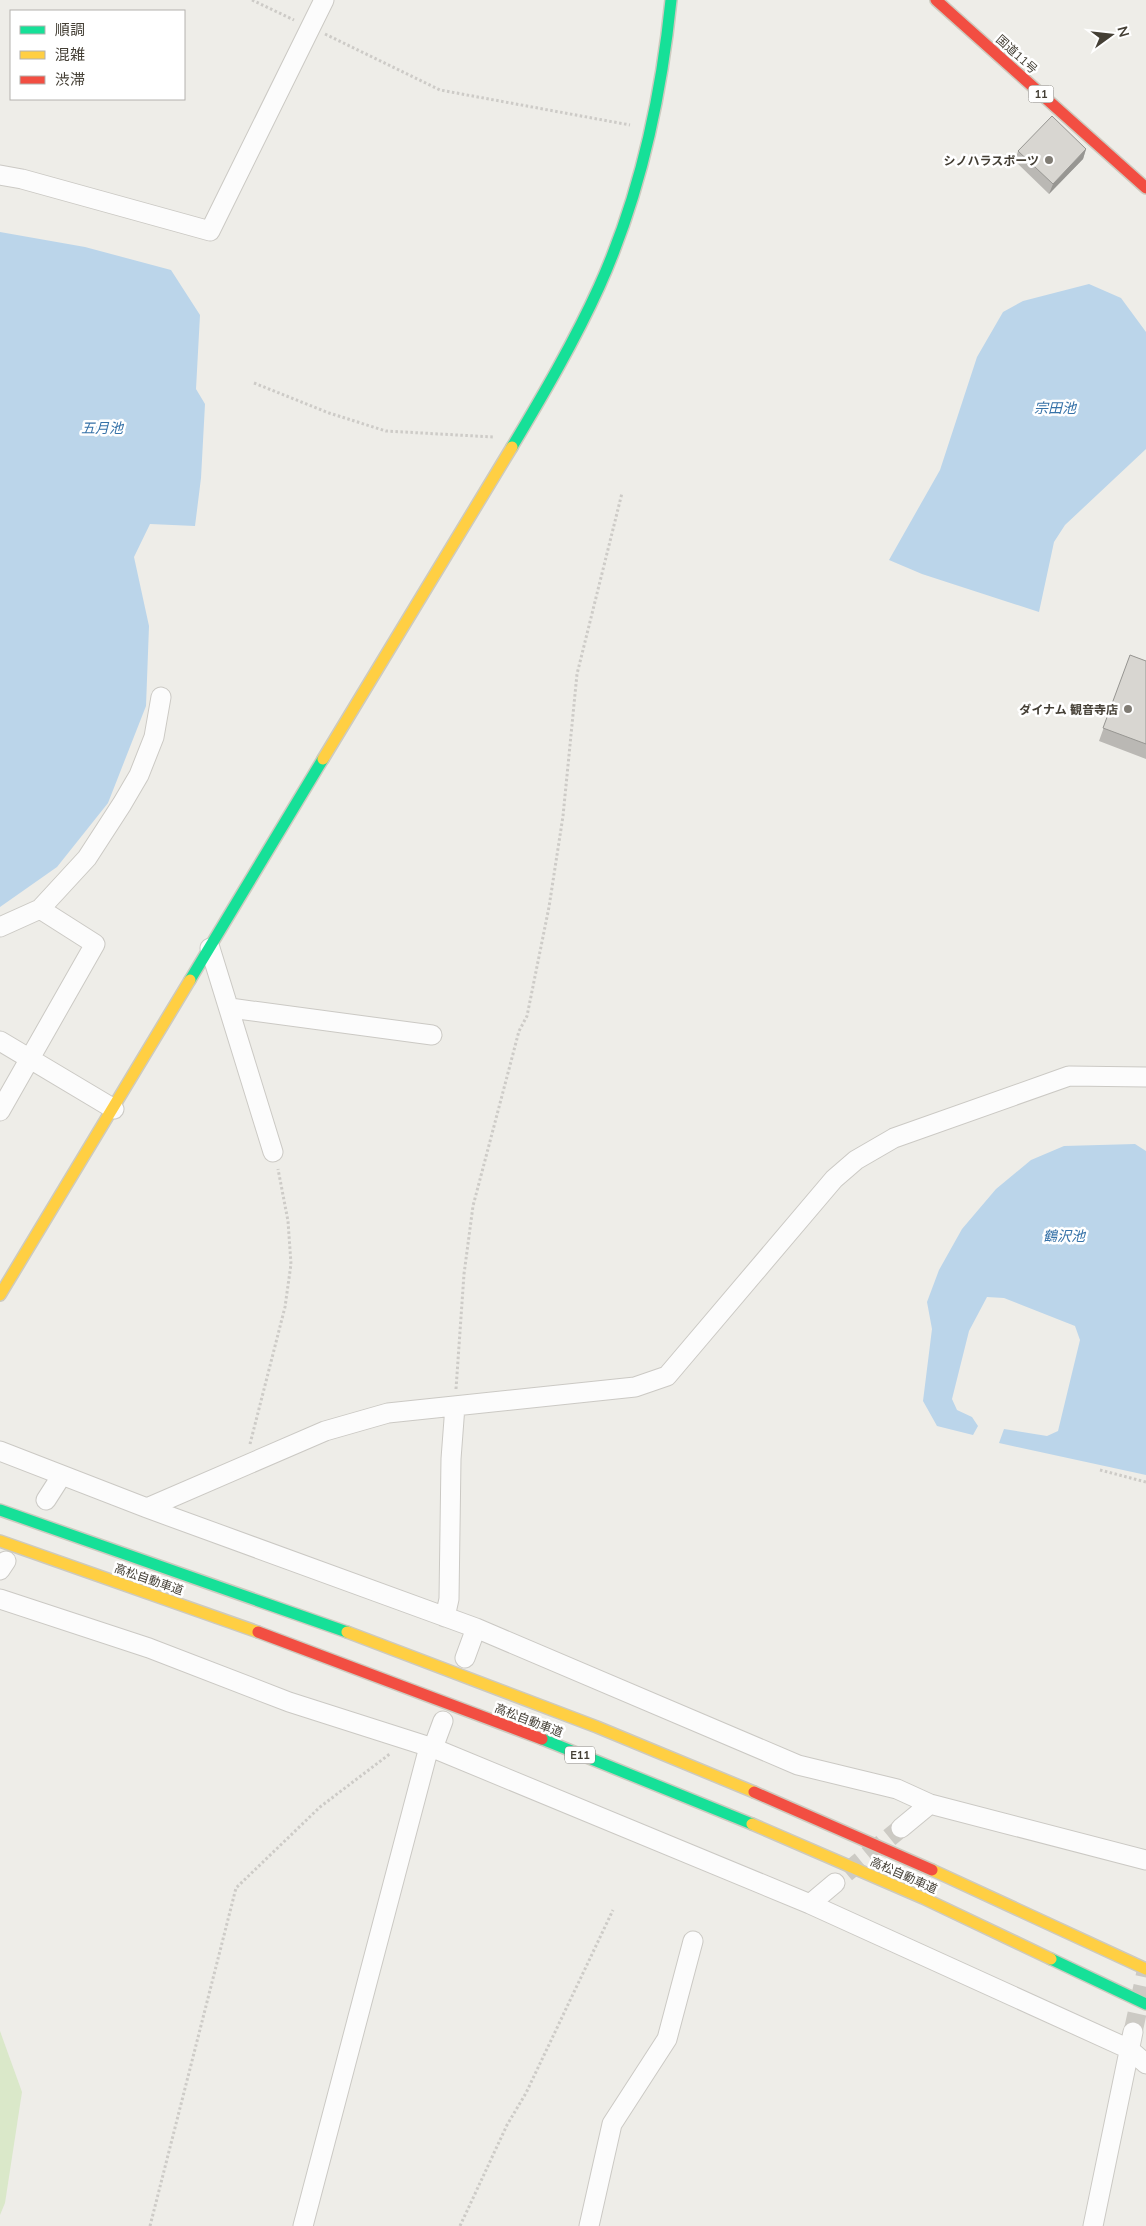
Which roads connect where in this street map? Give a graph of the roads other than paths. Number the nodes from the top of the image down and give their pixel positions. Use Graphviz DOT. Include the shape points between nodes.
graph roads {
  1 [pos="324,0"];
  2 [pos="671,0"];
  3 [pos="936,0"];
  4 [pos="0,175"];
  5 [pos="1145,183"];
  6 [pos="161,697"];
  7 [pos="40,909"];
  8 [pos="0,927"];
  9 [pos="210,948"];
  10 [pos="230,1008"];
  11 [pos="432,1035"];
  12 [pos="0,1041"];
  13 [pos="30,1059"];
  14 [pos="1146,1077"];
  15 [pos="114,1109"];
  16 [pos="0,1111"];
  17 [pos="273,1152"];
  18 [pos="0,1295"];
  19 [pos="455,1406"];
  20 [pos="0,1451"];
  21 [pos="62,1475"];
  22 [pos="46,1500"];
  23 [pos="147,1508"];
  24 [pos="0,1510"];
  25 [pos="0,1540"];
  26 [pos="0,1599"];
  27 [pos="445,1617"];
  28 [pos="476,1628"];
  29 [pos="465,1658"];
  30 [pos="443,1721"];
  31 [pos="431,1748"];
  32 [pos="930,1804"];
  33 [pos="901,1828"];
  34 [pos="1146,1860"];
  35 [pos="836,1883"];
  36 [pos="810,1904"];
  37 [pos="693,1940"];
  38 [pos="1146,1969"];
  39 [pos="1146,2004"];
  40 [pos="1131,2040"];
  41 [pos="1146,2064"];
  42 [pos="304,2226"];
  43 [pos="589,2226"];
  44 [pos="1093,2226"];
  1 -- 4 [label="street" via="210,231"];
  2 -- 9 [label="main road" via="668,40 653,129 605,273 582,324 517,438"];
  3 -- 5 [label="main road, 国道11号 / 11"];
  6 -- 7 [label="street" via="154,737 139,775 87,858"];
  7 -- 8 [label="street"];
  7 -- 13 [label="street" via="95,944"];
  9 -- 10 [label="street"];
  9 -- 15 [label="main road"];
  10 -- 11 [label="street"];
  10 -- 17 [label="street"];
  12 -- 13 [label="street"];
  13 -- 15 [label="street"];
  13 -- 16 [label="street"];
  14 -- 19 [label="street" via="1069,1076 894,1138 856,1160 834,1179 667,1376 635,1387"];
  15 -- 18 [label="main road"];
  19 -- 23 [label="street" via="388,1413 325,1431"];
  19 -- 27 [label="street" via="449,1598"];
  20 -- 21 [label="street"];
  21 -- 22 [label="street"];
  21 -- 23 [label="street"];
  23 -- 27 [label="street"];
  24 -- 38 [label="main road, 高松自動車道 / E11" via="276,1606 680,1760 822,1820"];
  25 -- 39 [label="main road, 高松自動車道 / E11" via="512,1728 795,1841"];
  26 -- 31 [label="street" via="149,1648 289,1702"];
  27 -- 28 [label="street"];
  28 -- 29 [label="street"];
  28 -- 32 [label="street" via="798,1765 897,1789"];
  30 -- 31 [label="street"];
  31 -- 36 [label="street"];
  31 -- 42 [label="street"];
  32 -- 33 [label="street"];
  32 -- 34 [label="street"];
  35 -- 36 [label="street"];
  36 -- 40 [label="street"];
  37 -- 43 [label="street" via="667,2039 612,2124"];
  40 -- 41 [label="street"];
  40 -- 44 [label="street"];
}
